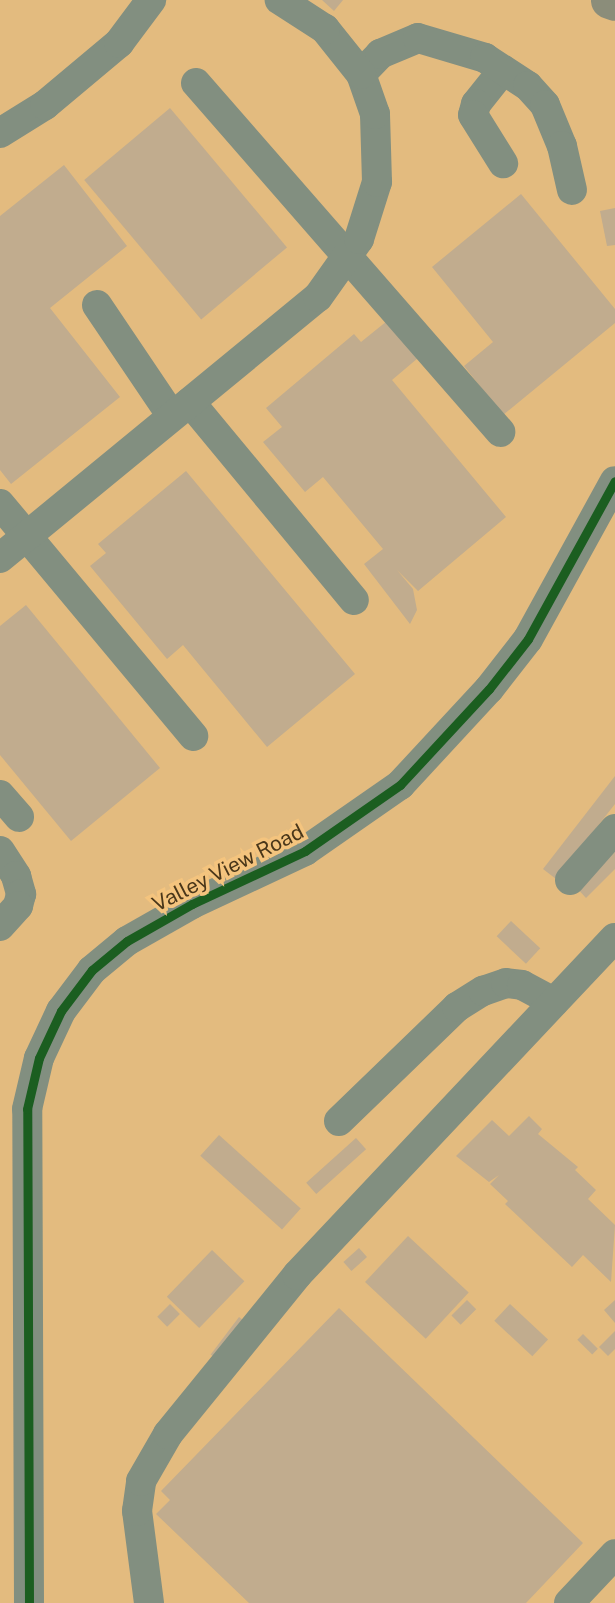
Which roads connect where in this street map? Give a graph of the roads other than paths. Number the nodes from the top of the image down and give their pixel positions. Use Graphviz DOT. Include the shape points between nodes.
graph roads {
  1 [pos="151,0"];
  2 [pos="280,0"];
  3 [pos="609,0"];
  4 [pos="615,2"];
  5 [pos="503,70"];
  6 [pos="361,74"];
  7 [pos="196,83"];
  8 [pos="0,133"];
  9 [pos="503,163"];
  10 [pos="572,190"];
  11 [pos="347,261"];
  12 [pos="97,305"];
  13 [pos="181,409"];
  14 [pos="500,432"];
  15 [pos="615,481"];
  16 [pos="0,504"];
  17 [pos="27,536"];
  18 [pos="0,558"];
  19 [pos="354,600"];
  20 [pos="193,736"];
  21 [pos="615,829"];
  22 [pos="0,851"];
  23 [pos="570,880"];
  24 [pos="0,926"];
  25 [pos="615,938"];
  26 [pos="554,1002"];
  27 [pos="13,1108"];
  28 [pos="339,1121"];
  29 [pos="12,1162"];
  30 [pos="615,1554"];
  31 [pos="29,1603"];
  32 [pos="149,1603"];
  33 [pos="569,1603"];
  1 -- 8 [label="street" via="119,43 45,105"];
  2 -- 6 [label="street" via="325,29"];
  3 -- 4 [label="main road"];
  5 -- 6 [label="street" via="446,43 418,38 380,54"];
  5 -- 9 [label="street" via="476,104 474,115"];
  5 -- 10 [label="street" via="528,86 545,105 562,146"];
  6 -- 11 [label="street" via="375,114 377,182"];
  7 -- 11 [label="street"];
  11 -- 13 [label="street" via="318,297"];
  11 -- 14 [label="street"];
  12 -- 13 [label="street"];
  13 -- 17 [label="street"];
  13 -- 19 [label="street"];
  15 -- 27 [label="street, Valley View Road" via="528,639 449,734 400,785 351,821 305,851 192,904 127,941 92,970 61,1011"];
  16 -- 17 [label="street"];
  17 -- 18 [label="street"];
  17 -- 20 [label="street"];
  21 -- 23 [label="street"];
  22 -- 24 [label="street" via="21,894 18,906"];
  25 -- 26 [label="street"];
  26 -- 28 [label="street" via="522,985 506,983 483,991 457,1007"];
  26 -- 32 [label="street" via="297,1275 168,1434 141,1481 137,1511"];
  27 -- 29 [label="street, Valley View Road"];
  29 -- 31 [label="street, Valley View Road"];
  30 -- 33 [label="street"];
}
